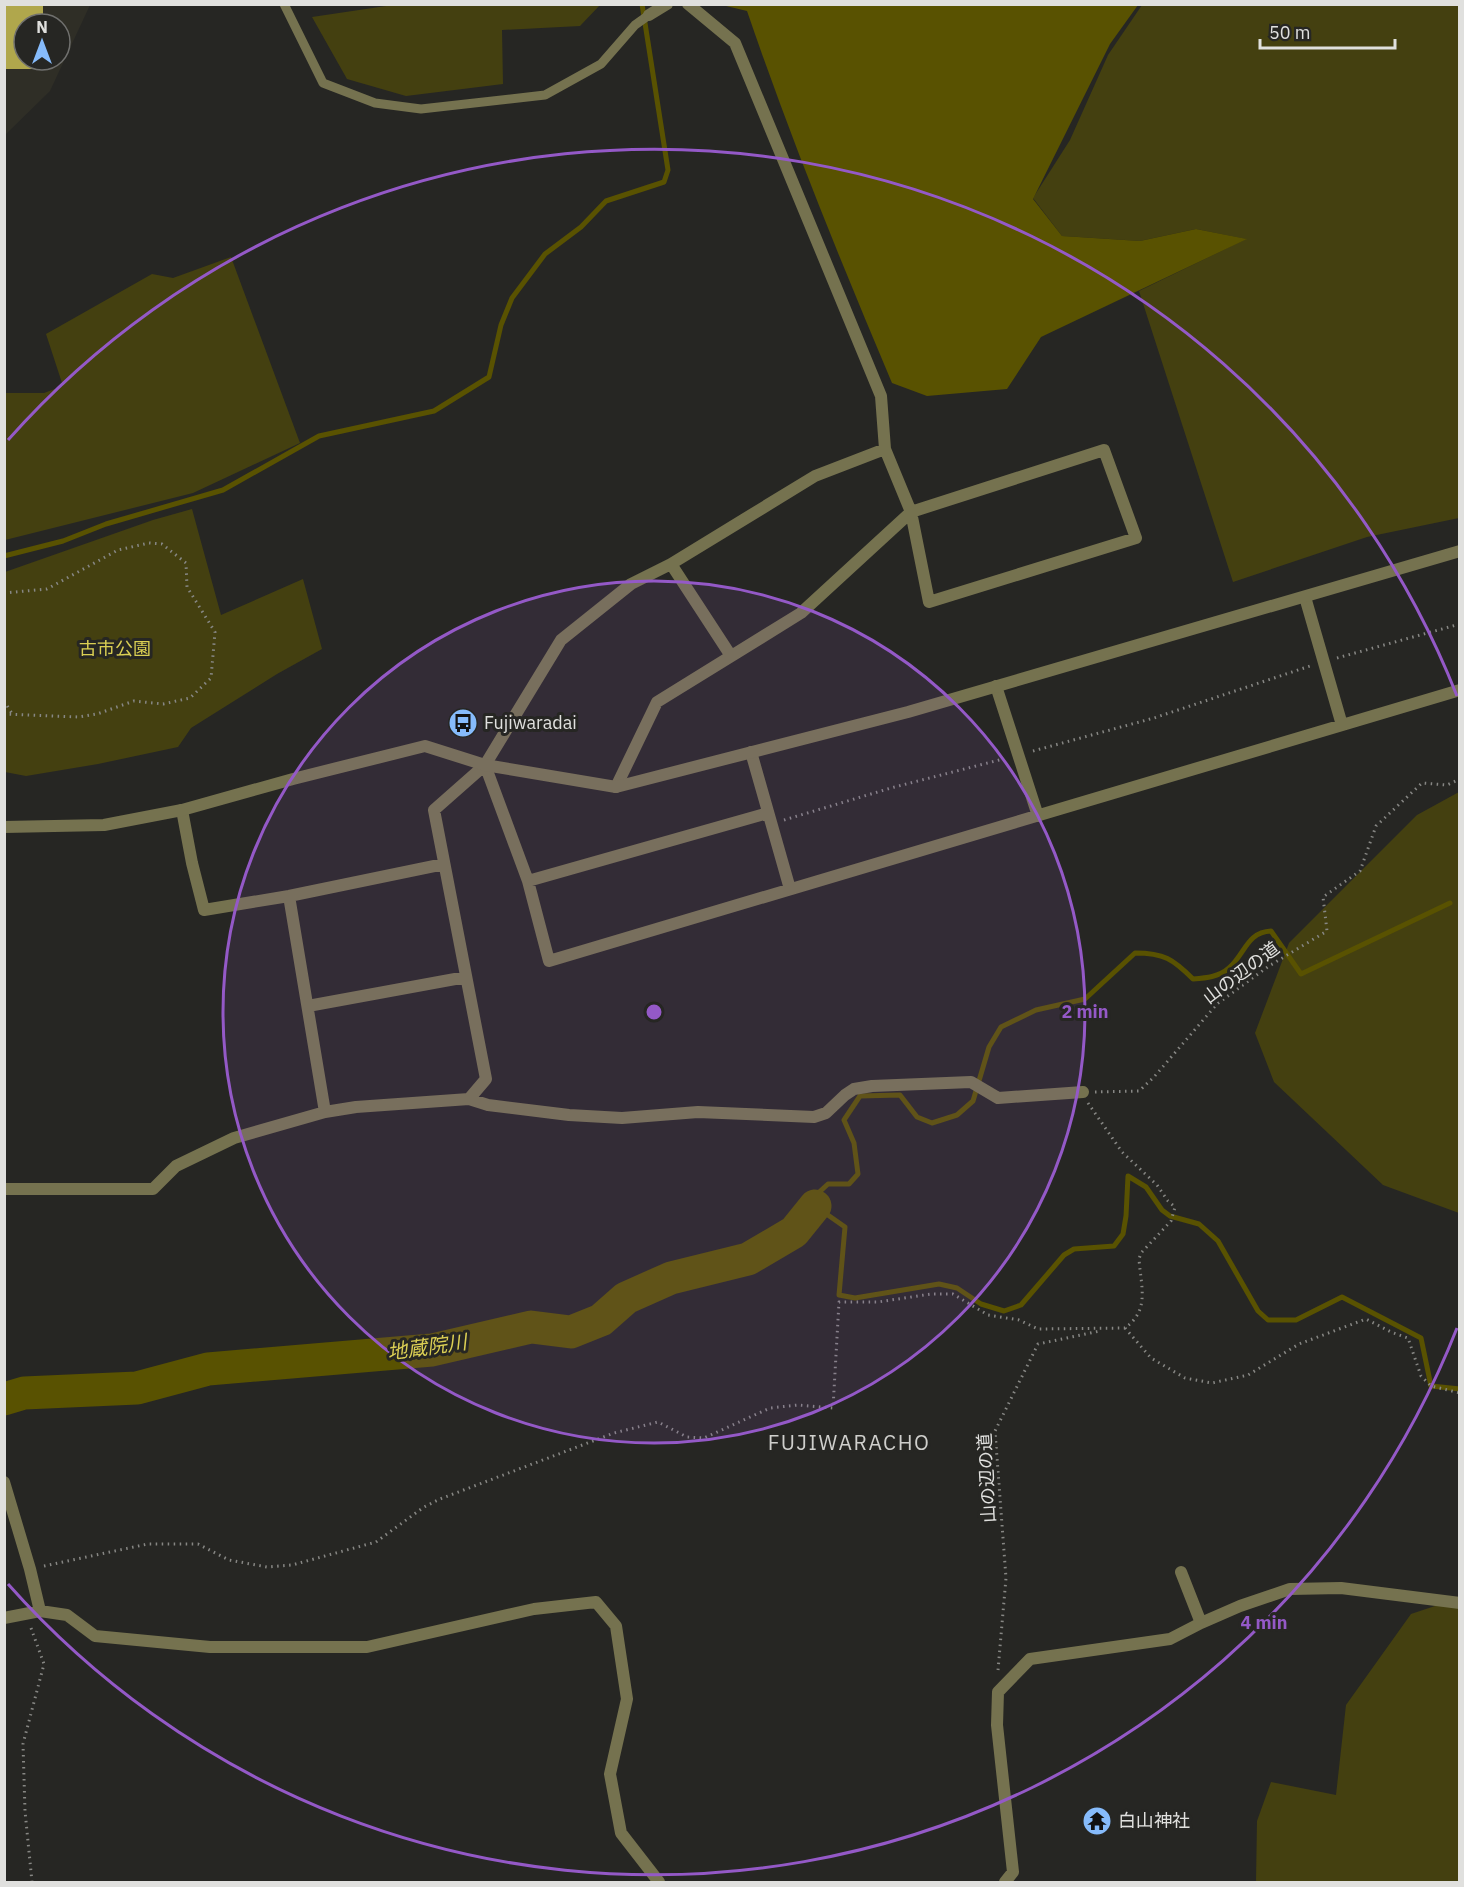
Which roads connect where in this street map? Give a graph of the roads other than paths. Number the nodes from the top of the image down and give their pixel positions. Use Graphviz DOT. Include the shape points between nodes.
graph roads {
  1 [pos="284,4"];
  2 [pos="667,4"];
  3 [pos="688,4"];
  4 [pos="649,15"];
  5 [pos="885,449"];
  6 [pos="910,512"];
  7 [pos="1460,551"];
  8 [pos="671,564"];
  9 [pos="1305,597"];
  10 [pos="731,656"];
  11 [pos="996,687"];
  12 [pos="1460,690"];
  13 [pos="1342,725"];
  14 [pos="751,752"];
  15 [pos="485,765"];
  16 [pos="616,787"];
  17 [pos="183,810"];
  18 [pos="1038,816"];
  19 [pos="770,819"];
  20 [pos="4,828"];
  21 [pos="444,864"];
  22 [pos="528,880"];
  23 [pos="790,889"];
  24 [pos="290,896"];
  25 [pos="466,977"];
  26 [pos="308,1006"];
  27 [pos="1083,1092"];
  28 [pos="469,1099"];
  29 [pos="325,1112"];
  30 [pos="4,1189"];
  31 [pos="4,1482"];
  32 [pos="1181,1572"];
  33 [pos="1460,1603"];
  34 [pos="40,1611"];
  35 [pos="4,1618"];
  36 [pos="1202,1623"];
  37 [pos="659,1882"];
  38 [pos="1005,1882"];
  1 -- 4 [label="lane" via="323,83 375,103 421,109 544,95 601,63"];
  2 -- 4 [label="street"];
  3 -- 5 [label="street" via="735,44 881,396"];
  5 -- 6 [label="street"];
  5 -- 8 [label="street" via="815,476"];
  6 -- 6 [label="street" via="929,602 1136,538 1104,450"];
  6 -- 10 [label="street" via="801,613"];
  7 -- 9 [label="street"];
  8 -- 10 [label="street"];
  8 -- 15 [label="street" via="631,584 561,640"];
  9 -- 11 [label="street"];
  9 -- 13 [label="street"];
  10 -- 16 [label="street" via="657,702"];
  11 -- 14 [label="street"];
  11 -- 18 [label="street"];
  12 -- 13 [label="street"];
  13 -- 18 [label="street"];
  14 -- 16 [label="street"];
  14 -- 19 [label="street"];
  15 -- 16 [label="street"];
  15 -- 17 [label="street" via="425,746"];
  15 -- 21 [label="street" via="434,810"];
  15 -- 22 [label="street"];
  17 -- 20 [label="street" via="104,825"];
  17 -- 24 [label="street" via="204,910"];
  18 -- 23 [label="street"];
  19 -- 22 [label="street"];
  19 -- 23 [label="street"];
  21 -- 24 [label="street"];
  21 -- 25 [label="street"];
  22 -- 23 [label="street" via="549,961"];
  24 -- 26 [label="street"];
  25 -- 26 [label="street"];
  25 -- 28 [label="street" via="486,1079"];
  26 -- 29 [label="street"];
  27 -- 28 [label="street" via="998,1098 971,1082 873,1086 854,1089 826,1113 814,1117 698,1112 622,1118 488,1105"];
  28 -- 29 [label="street"];
  29 -- 30 [label="street" via="234,1138 176,1166 153,1189"];
  31 -- 34 [label="street"];
  32 -- 36 [label="street"];
  33 -- 36 [label="street" via="1341,1588 1290,1589"];
  34 -- 35 [label="street"];
  34 -- 37 [label="street" via="67,1615 95,1636 210,1647 367,1647 534,1609 596,1602 616,1626 627,1698 610,1774 621,1833"];
  36 -- 38 [label="street" via="1170,1639 1030,1659 998,1692 997,1725 1013,1872"];
}
